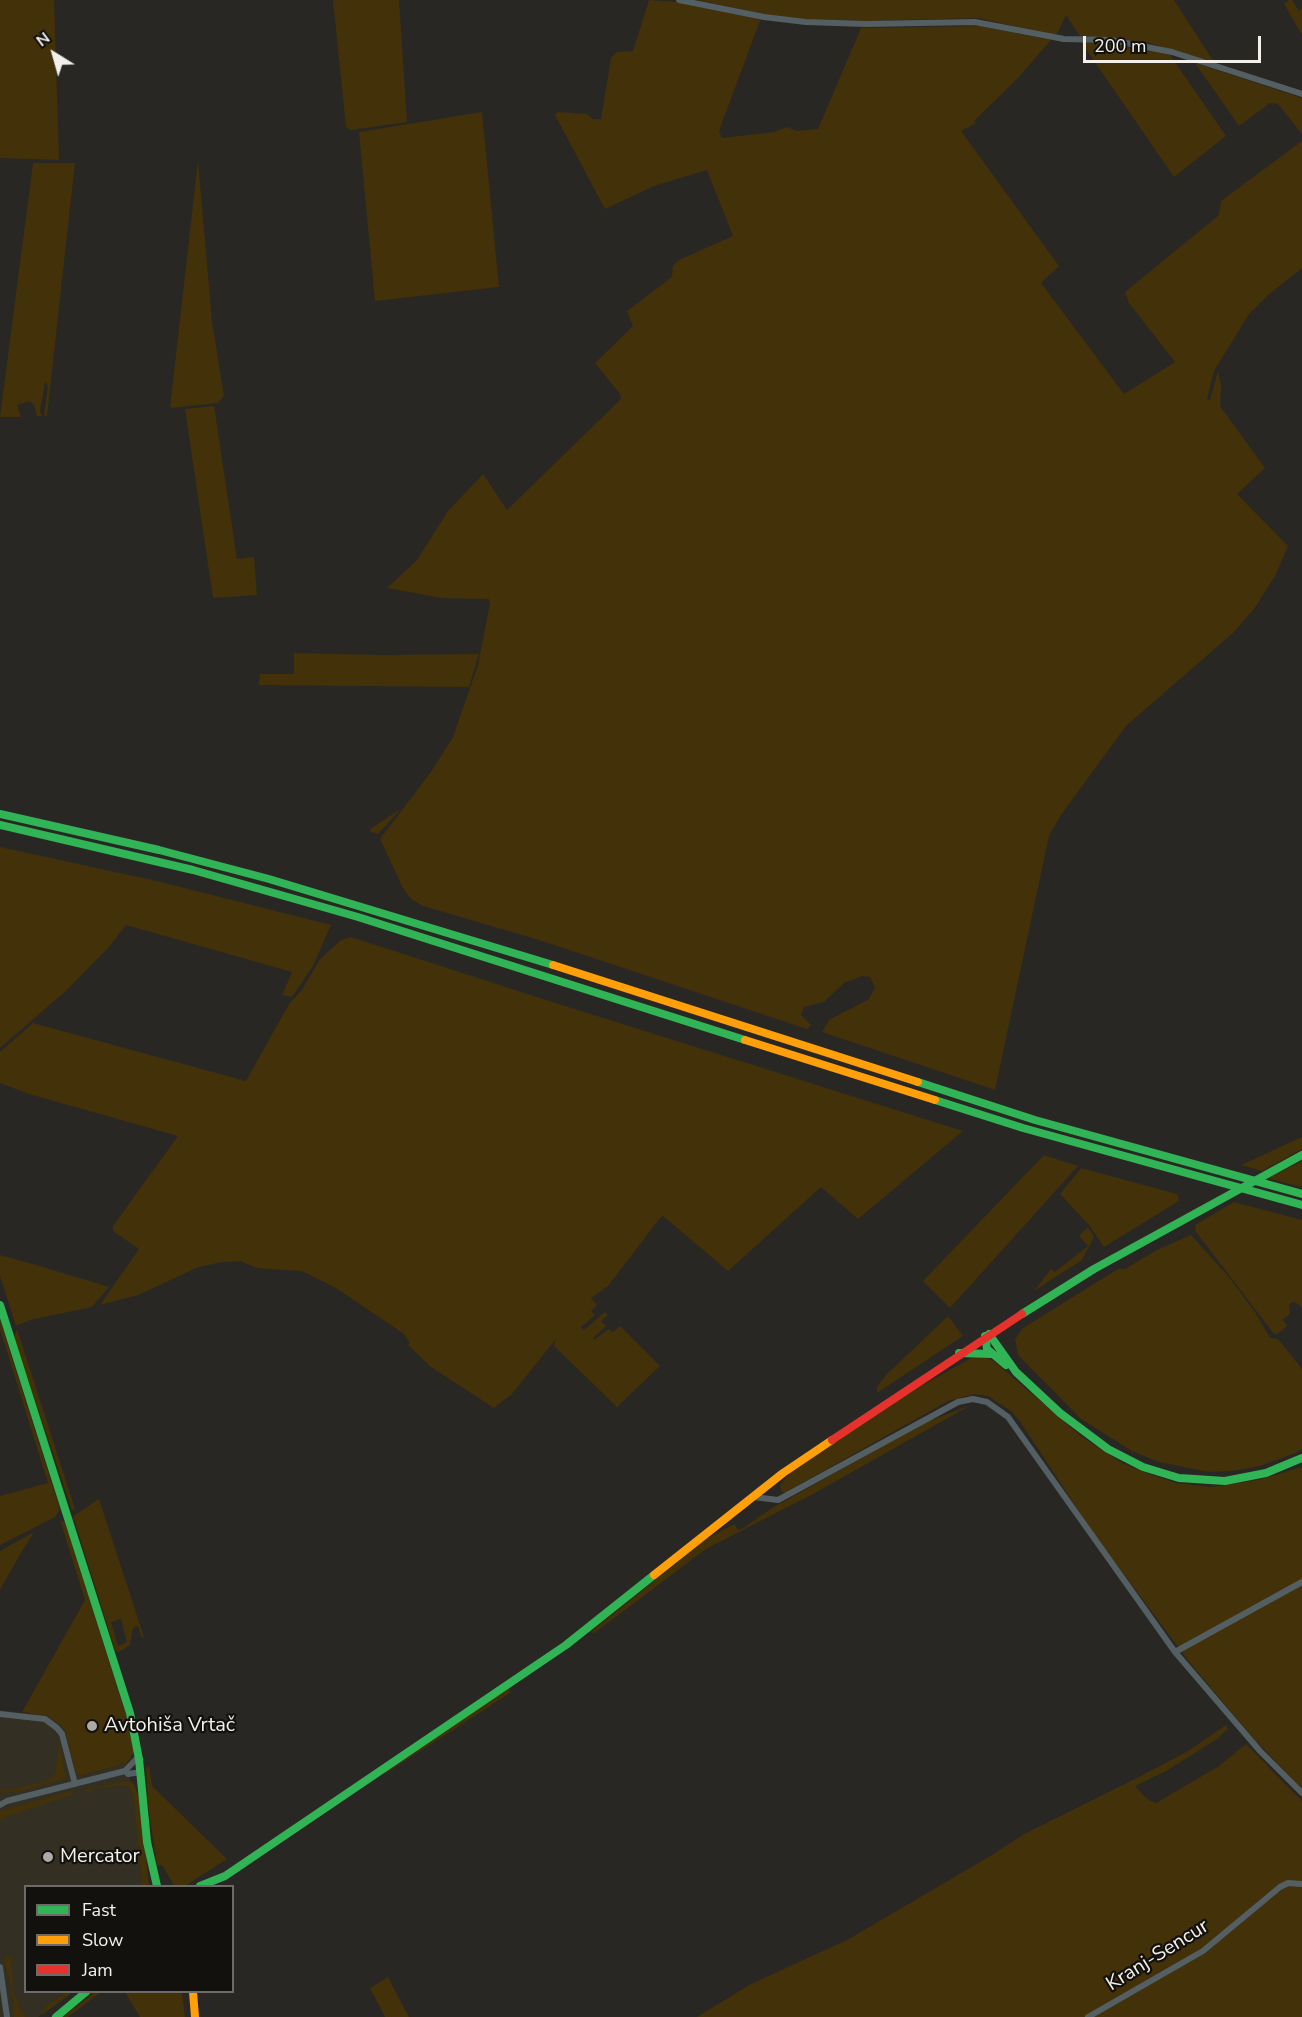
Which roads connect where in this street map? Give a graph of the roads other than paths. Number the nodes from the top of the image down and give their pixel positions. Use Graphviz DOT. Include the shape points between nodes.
graph roads {
  1 [pos="679,0"];
  2 [pos="1302,94"];
  3 [pos="0,814"];
  4 [pos="0,825"];
  5 [pos="1302,1155"];
  6 [pos="1302,1194"];
  7 [pos="1299,1206"];
  8 [pos="0,1305"];
  9 [pos="987,1335"];
  10 [pos="959,1353"];
  11 [pos="991,1354"];
  12 [pos="1016,1372"];
  13 [pos="1302,1458"];
  14 [pos="770,1483"];
  15 [pos="751,1497"];
  16 [pos="770,1499"];
  17 [pos="1302,1582"];
  18 [pos="1176,1652"];
  19 [pos="0,1714"];
  20 [pos="139,1756"];
  21 [pos="125,1771"];
  22 [pos="141,1772"];
  23 [pos="75,1784"];
  24 [pos="1302,1794"];
  25 [pos="3,1800"];
  26 [pos="0,1805"];
  27 [pos="153,1874"];
  28 [pos="1302,1884"];
  29 [pos="155,1885"];
  30 [pos="161,1885"];
  31 [pos="212,1885"];
  32 [pos="0,1967"];
  33 [pos="85,1993"];
  34 [pos="193,1993"];
  35 [pos="8,2017"];
  36 [pos="56,2017"];
  37 [pos="195,2017"];
  38 [pos="1088,2017"];
  1 -- 2 [label="street" via="764,17 866,24 975,22 1064,39 1111,40 1172,52"];
  3 -- 6 [label="main road" via="129,842 269,879 528,957 1035,1120"];
  4 -- 7 [label="main road" via="193,870 358,916 1023,1128"];
  5 -- 9 [label="main road" via="1094,1269"];
  8 -- 20 [label="main road" via="124,1691"];
  9 -- 10 [label="main road"];
  9 -- 11 [label="main road" via="985,1344"];
  9 -- 12 [label="main road"];
  10 -- 11 [label="main road"];
  10 -- 14 [label="main road"];
  11 -- 12 [label="main road"];
  12 -- 13 [label="main road" via="1089,1436 1123,1458 1160,1473 1225,1481 1266,1473"];
  14 -- 15 [label="main road"];
  14 -- 16 [label="street"];
  15 -- 16 [label="street"];
  15 -- 31 [label="main road" via="566,1645"];
  16 -- 18 [label="street" via="778,1500 958,1402 987,1402 1008,1417"];
  17 -- 18 [label="street"];
  18 -- 24 [label="street"];
  19 -- 23 [label="street" via="45,1719 57,1728"];
  20 -- 21 [label="street"];
  20 -- 22 [label="main road"];
  21 -- 22 [label="street"];
  21 -- 23 [label="street"];
  22 -- 27 [label="main road"];
  23 -- 25 [label="street"];
  25 -- 26 [label="street"];
  27 -- 29 [label="main road"];
  27 -- 30 [label="main road"];
  28 -- 38 [label="street, Kranj-Sencur" via="1280,1887 1203,1951"];
  32 -- 35 [label="street"];
  33 -- 36 [label="main road"];
  34 -- 37 [label="main road"];
}
